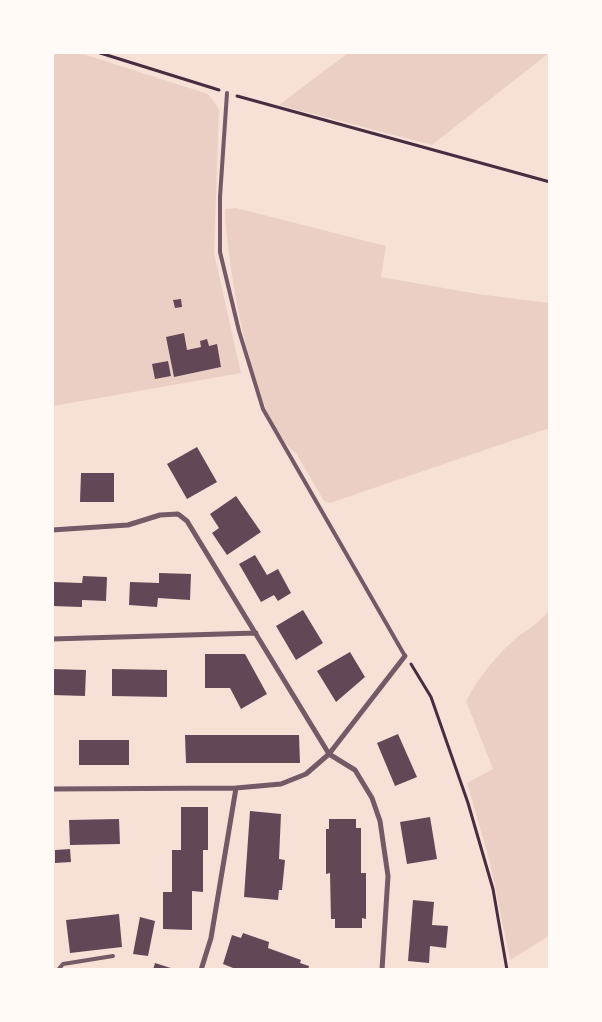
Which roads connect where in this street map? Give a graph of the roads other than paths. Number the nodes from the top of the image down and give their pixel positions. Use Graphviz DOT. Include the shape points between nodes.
graph roads {
  1 [pos="227,93"];
  2 [pos="52,530"];
  3 [pos="256,633"];
  4 [pos="52,639"];
  5 [pos="406,656"];
  6 [pos="329,754"];
  7 [pos="236,788"];
  8 [pos="52,789"];
  9 [pos="113,956"];
  10 [pos="58,970"];
  11 [pos="200,970"];
  12 [pos="382,970"];
  1 -- 5 [label="lane" via="220,252 239,331 263,409"];
  2 -- 3 [label="street" via="128,525 160,515 178,514 187,522"];
  3 -- 4 [label="street"];
  3 -- 6 [label="street"];
  5 -- 6 [label="street"];
  6 -- 7 [label="street" via="306,774 281,784"];
  6 -- 12 [label="street" via="355,770 372,798 380,822 388,876"];
  7 -- 8 [label="street"];
  7 -- 11 [label="street" via="211,938"];
  9 -- 10 [label="lane" via="63,964"];
}
